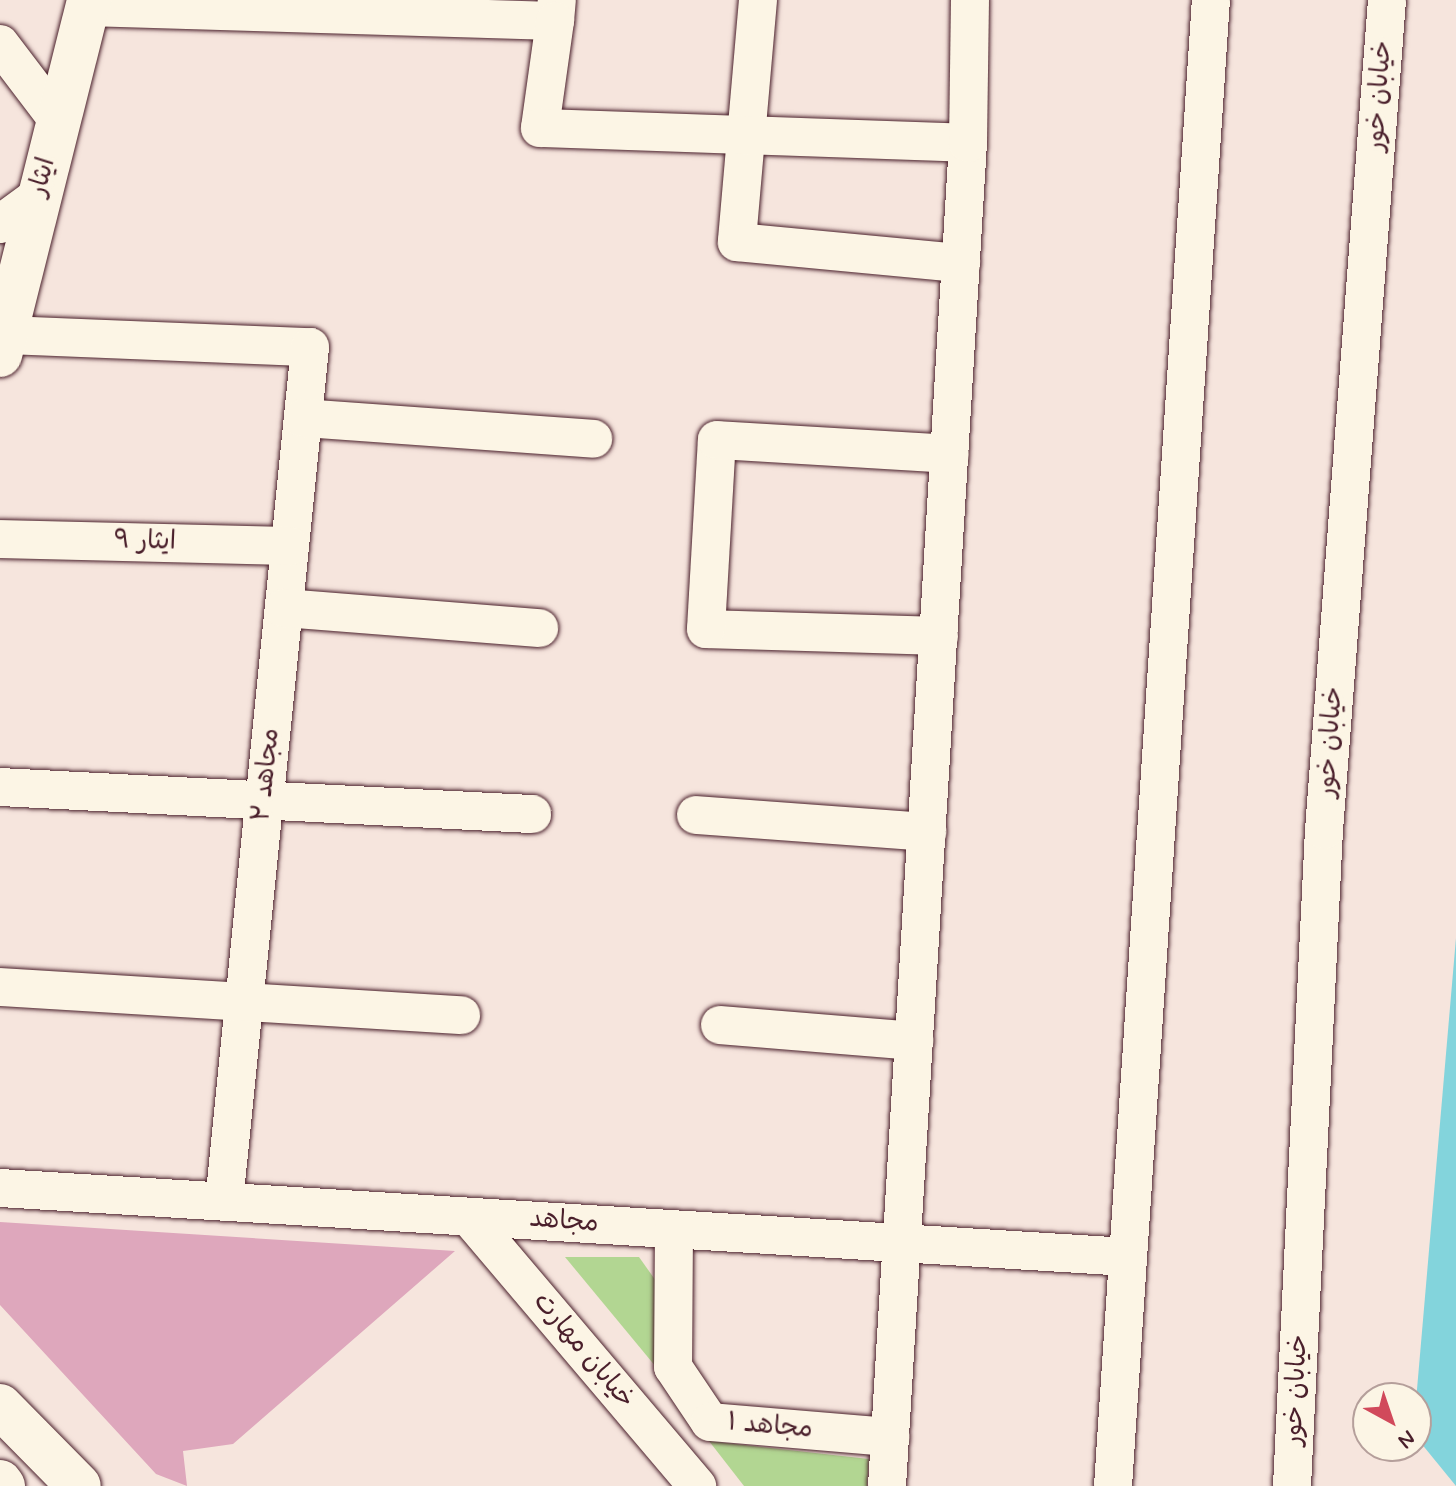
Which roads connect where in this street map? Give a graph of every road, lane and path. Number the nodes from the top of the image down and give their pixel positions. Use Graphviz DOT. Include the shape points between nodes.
graph roads {
  1 [pos="758,0"];
  2 [pos="970,0"];
  3 [pos="1211,0"];
  4 [pos="1387,0"];
  5 [pos="88,4"];
  6 [pos="556,10"];
  7 [pos="0,44"];
  8 [pos="60,123"];
  9 [pos="747,135"];
  10 [pos="968,143"];
  11 [pos="37,197"];
  12 [pos="0,224"];
  13 [pos="961,263"];
  14 [pos="3,345"];
  15 [pos="303,418"];
  16 [pos="593,439"];
  17 [pos="950,454"];
  18 [pos="0,539"];
  19 [pos="290,546"];
  20 [pos="284,608"];
  21 [pos="539,628"];
  22 [pos="939,636"];
  23 [pos="0,787"];
  24 [pos="265,800"];
  25 [pos="532,814"];
  26 [pos="696,815"];
  27 [pos="927,832"];
  28 [pos="0,987"];
  29 [pos="245,1001"];
  30 [pos="461,1015"];
  31 [pos="720,1025"];
  32 [pos="914,1041"];
  33 [pos="0,1188"];
  34 [pos="224,1202"];
  35 [pos="469,1217"];
  36 [pos="674,1229"];
  37 [pos="901,1243"];
  38 [pos="1128,1257"];
  39 [pos="0,1406"];
  40 [pos="890,1437"];
  41 [pos="79,1486"];
  42 [pos="697,1486"];
  43 [pos="887,1486"];
  44 [pos="1113,1486"];
  45 [pos="1292,1486"];
  1 -- 9 [label="street"];
  2 -- 10 [label="street"];
  3 -- 38 [label="street"];
  4 -- 45 [label="street, خیابان خور" via="1324,830"];
  5 -- 6 [label="street"];
  5 -- 8 [label="main road, ایثار"];
  6 -- 9 [label="street" via="540,128"];
  7 -- 8 [label="street"];
  8 -- 11 [label="main road, ایثار"];
  9 -- 10 [label="street"];
  9 -- 13 [label="street" via="737,242"];
  10 -- 13 [label="street"];
  11 -- 12 [label="street"];
  11 -- 14 [label="main road, ایثار"];
  13 -- 17 [label="street"];
  14 -- 15 [label="street, مجاهد ۲" via="310,347"];
  15 -- 16 [label="street"];
  15 -- 19 [label="street, مجاهد ۲"];
  17 -- 22 [label="street"];
  17 -- 22 [label="street" via="717,440 706,629"];
  18 -- 19 [label="street, ایثار ۹"];
  19 -- 20 [label="street, مجاهد ۲"];
  20 -- 21 [label="street"];
  20 -- 24 [label="street, مجاهد ۲"];
  22 -- 27 [label="street"];
  23 -- 24 [label="street"];
  24 -- 25 [label="street"];
  24 -- 29 [label="street, مجاهد ۲"];
  26 -- 27 [label="street"];
  27 -- 32 [label="street"];
  28 -- 29 [label="street"];
  29 -- 30 [label="street"];
  29 -- 34 [label="street, مجاهد ۲"];
  31 -- 32 [label="street"];
  32 -- 37 [label="street"];
  33 -- 34 [label="street, مجاهد"];
  34 -- 35 [label="street, مجاهد"];
  35 -- 36 [label="street, مجاهد"];
  35 -- 42 [label="street, خیابان مهارت"];
  36 -- 37 [label="street, مجاهد"];
  36 -- 40 [label="street, مجاهد ۱" via="673,1367 710,1422"];
  37 -- 38 [label="street, مجاهد"];
  37 -- 40 [label="street"];
  38 -- 44 [label="street"];
  39 -- 41 [label="main road"];
  40 -- 43 [label="street"];
}
